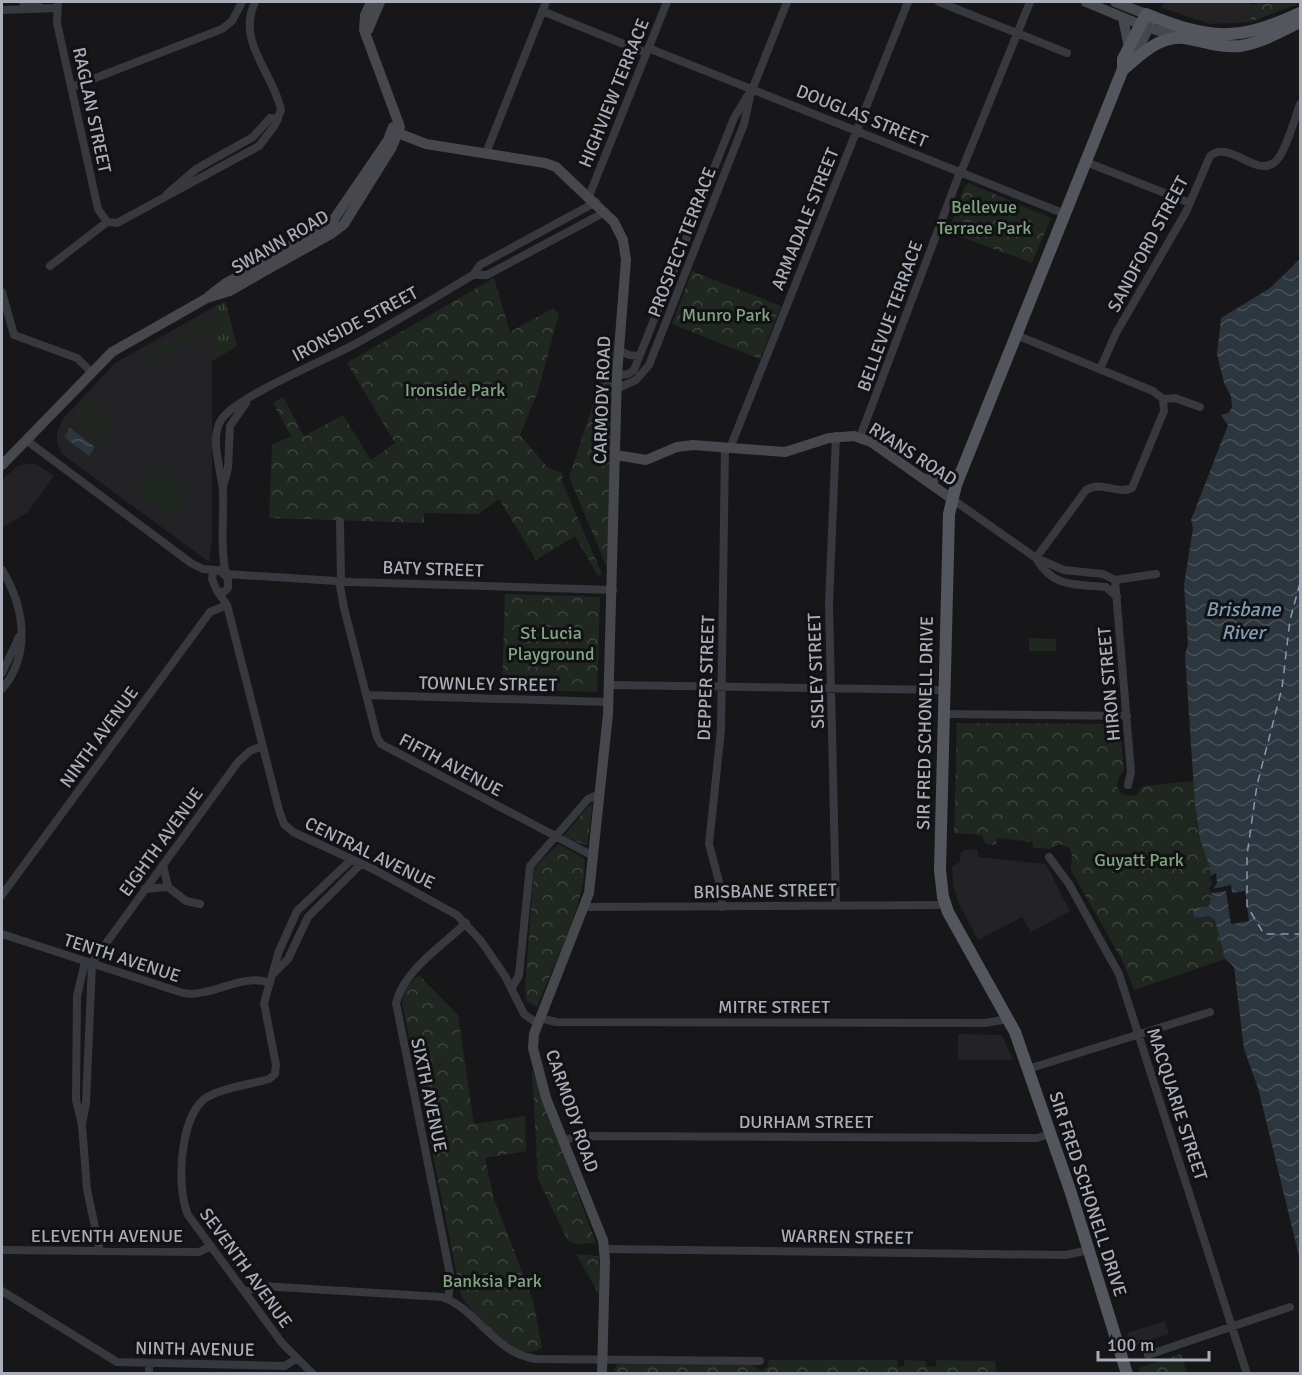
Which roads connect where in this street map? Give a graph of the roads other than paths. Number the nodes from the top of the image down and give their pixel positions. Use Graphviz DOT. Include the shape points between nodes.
graph roads {
  1 [pos="23,2"];
  2 [pos="242,2"];
  3 [pos="255,2"];
  4 [pos="371,2"];
  5 [pos="380,2"];
  6 [pos="546,2"];
  7 [pos="667,2"];
  8 [pos="787,2"];
  9 [pos="908,2"];
  10 [pos="939,2"];
  11 [pos="1030,2"];
  12 [pos="1086,2"];
  13 [pos="1114,2"];
  14 [pos="57,5"];
  15 [pos="42,8"];
  16 [pos="2,10"];
  17 [pos="542,11"];
  18 [pos="1300,16"];
  19 [pos="1123,18"];
  20 [pos="1147,21"];
  21 [pos="1017,33"];
  22 [pos="1182,38"];
  23 [pos="369,42"];
  24 [pos="647,50"];
  25 [pos="1131,53"];
  26 [pos="1067,54"];
  27 [pos="72,87"];
  28 [pos="752,88"];
  29 [pos="1300,104"];
  30 [pos="856,131"];
  31 [pos="395,136"];
  32 [pos="486,153"];
  33 [pos="1086,162"];
  34 [pos="961,172"];
  35 [pos="592,199"];
  36 [pos="1190,203"];
  37 [pos="605,212"];
  38 [pos="1065,214"];
  39 [pos="107,222"];
  40 [pos="50,266"];
  41 [pos="473,274"];
  42 [pos="2,292"];
  43 [pos="1016,335"];
  44 [pos="619,350"];
  45 [pos="639,356"];
  46 [pos="1100,369"];
  47 [pos="93,373"];
  48 [pos="617,375"];
  49 [pos="616,389"];
  50 [pos="1163,399"];
  51 [pos="1200,406"];
  52 [pos="836,436"];
  53 [pos="860,437"];
  54 [pos="26,440"];
  55 [pos="728,448"];
  56 [pos="616,455"];
  57 [pos="2,465"];
  58 [pos="960,474"];
  59 [pos="924,479"];
  60 [pos="952,499"];
  61 [pos="340,522"];
  62 [pos="223,547"];
  63 [pos="1036,558"];
  64 [pos="191,563"];
  65 [pos="2,570"];
  66 [pos="217,570"];
  67 [pos="226,574"];
  68 [pos="1156,574"];
  69 [pos="252,577"];
  70 [pos="1116,580"];
  71 [pos="340,581"];
  72 [pos="213,582"];
  73 [pos="228,587"];
  74 [pos="613,590"];
  75 [pos="217,591"];
  76 [pos="1117,597"];
  77 [pos="226,605"];
  78 [pos="22,627"];
  79 [pos="2,673"];
  80 [pos="609,685"];
  81 [pos="721,687"];
  82 [pos="832,688"];
  83 [pos="2,690"];
  84 [pos="945,690"];
  85 [pos="367,695"];
  86 [pos="609,702"];
  87 [pos="945,714"];
  88 [pos="1127,716"];
  89 [pos="262,747"];
  90 [pos="1128,785"];
  91 [pos="600,794"];
  92 [pos="556,838"];
  93 [pos="593,856"];
  94 [pos="1049,857"];
  95 [pos="351,860"];
  96 [pos="361,864"];
  97 [pos="163,865"];
  98 [pos="168,887"];
  99 [pos="145,889"];
  100 [pos="2,894"];
  101 [pos="200,904"];
  102 [pos="945,904"];
  103 [pos="836,905"];
  104 [pos="585,907"];
  105 [pos="722,907"];
  106 [pos="466,923"];
  107 [pos="2,934"];
  108 [pos="89,963"];
  109 [pos="273,974"];
  110 [pos="270,983"];
  111 [pos="512,988"];
  112 [pos="1210,1012"];
  113 [pos="1008,1019"];
  114 [pos="539,1021"];
  115 [pos="1139,1034"];
  116 [pos="1028,1070"];
  117 [pos="1050,1134"];
  118 [pos="562,1141"];
  119 [pos="211,1246"];
  120 [pos="604,1249"];
  121 [pos="2,1250"];
  122 [pos="1089,1250"];
  123 [pos="100,1251"];
  124 [pos="2,1291"];
  125 [pos="245,1292"];
  126 [pos="448,1299"];
  127 [pos="1290,1307"];
  128 [pos="1232,1326"];
  129 [pos="1148,1355"];
  130 [pos="297,1358"];
  131 [pos="603,1359"];
  132 [pos="760,1361"];
  133 [pos="149,1364"];
  134 [pos="149,1374"];
  135 [pos="313,1374"];
  136 [pos="602,1374"];
  137 [pos="1127,1374"];
  138 [pos="1247,1374"];
  1 -- 15 [label="street"];
  2 -- 27 [label="street" via="229,25"];
  3 -- 39 [label="street" via="249,19 250,37 278,98 278,119 270,118 253,137 196,169 164,197 122,221"];
  4 -- 23 [label="street" via="364,21"];
  5 -- 23 [label="street" via="369,23"];
  6 -- 17 [label="street"];
  7 -- 24 [label="street, HIGHVIEW TERRACE"];
  8 -- 28 [label="street, PROSPECT TERRACE"];
  9 -- 30 [label="street, ARMADALE STREET"];
  10 -- 21 [label="street"];
  11 -- 21 [label="street, BELLEVUE TERRACE"];
  12 -- 19 [label="street"];
  13 -- 20 [label="street"];
  14 -- 15 [label="street"];
  14 -- 27 [label="street, RAGLAN STREET" via="57,23"];
  15 -- 16 [label="street"];
  17 -- 24 [label="street, DOUGLAS STREET"];
  17 -- 32 [label="street"];
  18 -- 20 [label="main road" via="1235,35 1205,34"];
  18 -- 22 [label="main road" via="1261,40 1243,45 1217,46"];
  19 -- 20 [label="street"];
  19 -- 25 [label="street"];
  20 -- 22 [label="street"];
  20 -- 25 [label="main road, SIR FRED SCHONELL DRIVE"];
  21 -- 26 [label="street"];
  21 -- 34 [label="street, BELLEVUE TERRACE"];
  22 -- 25 [label="main road"];
  23 -- 31 [label="street" via="392,105"];
  24 -- 28 [label="street, DOUGLAS STREET"];
  24 -- 35 [label="street, HIGHVIEW TERRACE"];
  25 -- 33 [label="main road, SIR FRED SCHONELL DRIVE" via="1124,59"];
  27 -- 39 [label="street, RAGLAN STREET" via="99,213"];
  28 -- 30 [label="street, DOUGLAS STREET"];
  28 -- 45 [label="street, PROSPECT TERRACE" via="734,118"];
  28 -- 49 [label="street, PROSPECT TERRACE" via="745,120 649,364 638,378"];
  29 -- 36 [label="street, SANDFORD STREET" via="1276,162 1265,166 1225,152 1213,153"];
  30 -- 34 [label="street, DOUGLAS STREET"];
  30 -- 55 [label="street, ARMADALE STREET"];
  31 -- 32 [label="street, CARMODY ROAD"];
  31 -- 47 [label="street, SWANN ROAD" via="332,222 118,348"];
  32 -- 35 [label="street, CARMODY ROAD" via="553,166"];
  33 -- 36 [label="street"];
  33 -- 38 [label="main road, SIR FRED SCHONELL DRIVE"];
  34 -- 38 [label="street, DOUGLAS STREET"];
  34 -- 53 [label="street, BELLEVUE TERRACE"];
  35 -- 37 [label="street, CARMODY ROAD"];
  35 -- 41 [label="street, IRONSIDE STREET" via="480,265"];
  36 -- 46 [label="street, SANDFORD STREET" via="1116,333"];
  37 -- 41 [label="street, IRONSIDE STREET" via="487,275"];
  37 -- 44 [label="street, CARMODY ROAD" via="620,231 625,249"];
  38 -- 43 [label="main road, SIR FRED SCHONELL DRIVE"];
  39 -- 40 [label="street"];
  41 -- 62 [label="street, IRONSIDE STREET" via="372,335 229,411 219,425"];
  42 -- 47 [label="street" via="14,335 74,357"];
  43 -- 46 [label="street"];
  43 -- 58 [label="main road, SIR FRED SCHONELL DRIVE"];
  44 -- 45 [label="street"];
  44 -- 48 [label="street, CARMODY ROAD"];
  45 -- 48 [label="street, PROSPECT TERRACE" via="632,372"];
  46 -- 50 [label="street"];
  47 -- 54 [label="street, SWANN ROAD"];
  48 -- 49 [label="street, CARMODY ROAD"];
  49 -- 56 [label="street, CARMODY ROAD"];
  50 -- 51 [label="street" via="1175,398"];
  50 -- 63 [label="street" via="1164,411 1132,488 1123,491 1096,485 1086,490"];
  52 -- 53 [label="street, RYANS ROAD"];
  52 -- 55 [label="street, RYANS ROAD" via="785,452"];
  52 -- 82 [label="street, SISLEY STREET" via="829,604"];
  53 -- 59 [label="street, RYANS ROAD"];
  54 -- 57 [label="street, SWANN ROAD"];
  54 -- 64 [label="street, CENTRAL AVENUE"];
  55 -- 56 [label="street, RYANS ROAD" via="683,446 646,460"];
  55 -- 81 [label="street, DEPPER STREET"];
  56 -- 74 [label="street, CARMODY ROAD"];
  58 -- 59 [label="street"];
  58 -- 60 [label="main road, SIR FRED SCHONELL DRIVE"];
  59 -- 60 [label="street, RYANS ROAD"];
  60 -- 63 [label="street, RYANS ROAD"];
  60 -- 84 [label="main road, SIR FRED SCHONELL DRIVE" via="947,540"];
  61 -- 71 [label="street, FIFTH AVENUE"];
  62 -- 66 [label="street, IRONSIDE STREET"];
  62 -- 67 [label="street, IRONSIDE STREET"];
  63 -- 70 [label="street, RYANS ROAD" via="1065,571 1105,575"];
  63 -- 76 [label="street, RYANS ROAD" via="1043,569 1063,583 1105,586"];
  64 -- 66 [label="street, CENTRAL AVENUE"];
  64 -- 72 [label="street, CENTRAL AVENUE"];
  65 -- 78 [label="street" via="13,591"];
  66 -- 67 [label="street, CENTRAL AVENUE"];
  66 -- 72 [label="street" via="212,575"];
  67 -- 69 [label="street, BATY STREET"];
  67 -- 73 [label="street, CENTRAL AVENUE"];
  68 -- 70 [label="street, RYANS ROAD"];
  69 -- 71 [label="street, BATY STREET"];
  69 -- 73 [label="street, BATY STREET" via="236,580"];
  70 -- 76 [label="street, HIRON STREET"];
  71 -- 74 [label="street, BATY STREET"];
  71 -- 85 [label="street, FIFTH AVENUE"];
  72 -- 75 [label="street, CENTRAL AVENUE"];
  73 -- 75 [label="street" via="225,592"];
  73 -- 77 [label="street, CENTRAL AVENUE"];
  74 -- 80 [label="street, CARMODY ROAD"];
  75 -- 77 [label="street, CENTRAL AVENUE"];
  76 -- 88 [label="street, HIRON STREET"];
  77 -- 89 [label="street, CENTRAL AVENUE"];
  77 -- 100 [label="street, NINTH AVENUE" via="210,612"];
  78 -- 79 [label="street"];
  78 -- 83 [label="street" via="21,658"];
  80 -- 81 [label="street"];
  80 -- 86 [label="street, CARMODY ROAD"];
  81 -- 82 [label="street"];
  81 -- 105 [label="street, DEPPER STREET" via="721,730 709,844"];
  82 -- 84 [label="street"];
  82 -- 103 [label="street, SISLEY STREET"];
  84 -- 87 [label="main road, SIR FRED SCHONELL DRIVE"];
  85 -- 86 [label="street, TOWNLEY STREET"];
  85 -- 92 [label="street, FIFTH AVENUE" via="381,744"];
  86 -- 91 [label="street, CARMODY ROAD"];
  87 -- 88 [label="street"];
  87 -- 102 [label="main road, SIR FRED SCHONELL DRIVE" via="940,870"];
  88 -- 90 [label="street, HIRON STREET" via="1132,774"];
  89 -- 95 [label="street, CENTRAL AVENUE" via="286,826"];
  89 -- 97 [label="street, EIGHTH AVENUE" via="238,762"];
  91 -- 92 [label="street" via="588,799"];
  91 -- 93 [label="street, CARMODY ROAD"];
  92 -- 93 [label="street, FIFTH AVENUE"];
  92 -- 111 [label="street" via="530,866 519,975"];
  93 -- 104 [label="street, CARMODY ROAD"];
  94 -- 115 [label="street, MACQUARIE STREET" via="1069,884 1119,974"];
  95 -- 96 [label="street, CENTRAL AVENUE"];
  95 -- 109 [label="street, SEVENTH AVENUE" via="295,914"];
  96 -- 106 [label="street, CENTRAL AVENUE" via="448,909"];
  96 -- 109 [label="street, SEVENTH AVENUE" via="308,917 288,959"];
  97 -- 98 [label="street"];
  97 -- 99 [label="street, EIGHTH AVENUE"];
  98 -- 99 [label="street"];
  98 -- 101 [label="street" via="186,901"];
  99 -- 108 [label="street, EIGHTH AVENUE"];
  102 -- 103 [label="street, BRISBANE STREET"];
  102 -- 113 [label="main road, SIR FRED SCHONELL DRIVE"];
  103 -- 105 [label="street, BRISBANE STREET"];
  104 -- 105 [label="street, BRISBANE STREET"];
  104 -- 114 [label="street, CARMODY ROAD"];
  106 -- 111 [label="street, CENTRAL AVENUE"];
  106 -- 126 [label="street, SIXTH AVENUE" via="408,978 399,989 396,1003 451,1280"];
  107 -- 108 [label="street, TENTH AVENUE"];
  108 -- 110 [label="street, TENTH AVENUE" via="189,994 255,979"];
  108 -- 123 [label="street" via="87,1103 82,1125 87,1189"];
  109 -- 110 [label="street, SEVENTH AVENUE"];
  110 -- 119 [label="street, SEVENTH AVENUE" via="264,1004 275,1074 204,1100 182,1146 186,1210"];
  111 -- 114 [label="street, CENTRAL AVENUE" via="524,1014"];
  112 -- 115 [label="street"];
  113 -- 114 [label="street, MITRE STREET" via="954,1023"];
  113 -- 116 [label="main road, SIR FRED SCHONELL DRIVE"];
  114 -- 118 [label="street, CARMODY ROAD" via="533,1054"];
  115 -- 116 [label="street"];
  115 -- 128 [label="street, MACQUARIE STREET"];
  116 -- 117 [label="main road, SIR FRED SCHONELL DRIVE"];
  117 -- 118 [label="street, DURHAM STREET" via="1037,1138 579,1136"];
  117 -- 122 [label="main road, SIR FRED SCHONELL DRIVE"];
  118 -- 120 [label="street, CARMODY ROAD"];
  119 -- 123 [label="street, ELEVENTH AVENUE" via="201,1252"];
  119 -- 125 [label="street, SEVENTH AVENUE"];
  120 -- 122 [label="street, WARREN STREET" via="1066,1255"];
  120 -- 131 [label="street, CARMODY ROAD"];
  121 -- 123 [label="street, ELEVENTH AVENUE"];
  122 -- 137 [label="main road, SIR FRED SCHONELL DRIVE"];
  124 -- 133 [label="street, NINTH AVENUE" via="115,1361"];
  125 -- 126 [label="street" via="262,1286 425,1294"];
  125 -- 130 [label="street, SEVENTH AVENUE"];
  126 -- 131 [label="street" via="516,1354 536,1359"];
  127 -- 128 [label="street"];
  128 -- 129 [label="street"];
  128 -- 138 [label="street, MACQUARIE STREET"];
  130 -- 133 [label="street, NINTH AVENUE" via="285,1366"];
  130 -- 135 [label="street, SEVENTH AVENUE"];
  131 -- 132 [label="street"];
  131 -- 136 [label="street, CARMODY ROAD"];
  133 -- 134 [label="street"];
}
